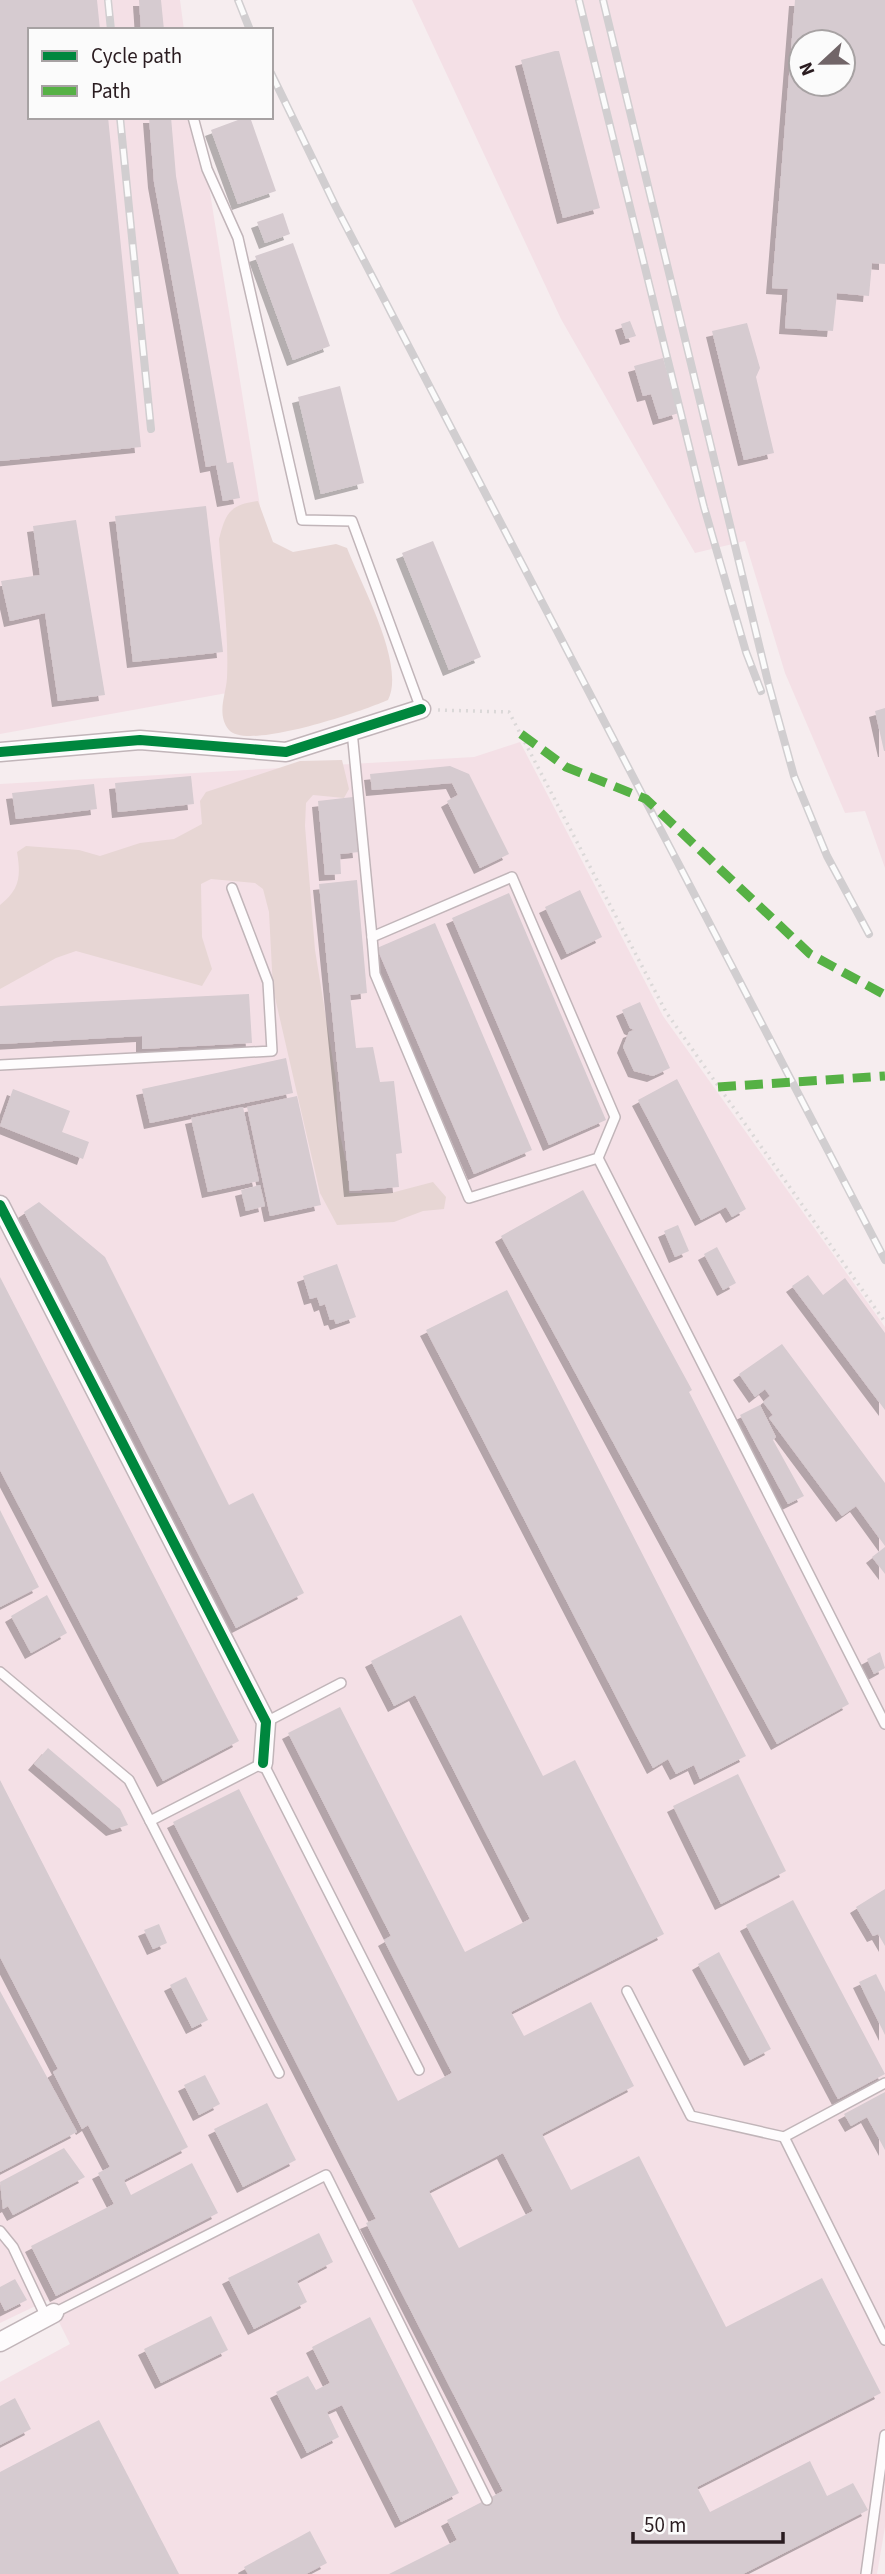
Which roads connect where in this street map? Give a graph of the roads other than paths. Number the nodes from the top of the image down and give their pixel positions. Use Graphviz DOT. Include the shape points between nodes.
graph roads {
  1 [pos="194,119"];
  2 [pos="421,709"];
  3 [pos="352,731"];
  4 [pos="0,752"];
  5 [pos="232,888"];
  6 [pos="372,937"];
  7 [pos="0,1065"];
  8 [pos="598,1158"];
  9 [pos="0,1205"];
  10 [pos="0,1672"];
  11 [pos="341,1683"];
  12 [pos="266,1723"];
  13 [pos="885,1724"];
  14 [pos="263,1763"];
  15 [pos="150,1821"];
  16 [pos="627,1991"];
  17 [pos="419,2070"];
  18 [pos="279,2073"];
  19 [pos="885,2082"];
  20 [pos="783,2137"];
  21 [pos="0,2231"];
  22 [pos="50,2315"];
  23 [pos="885,2340"];
  24 [pos="0,2342"];
  25 [pos="885,2435"];
  26 [pos="487,2500"];
  27 [pos="866,2574"];
  1 -- 2 [label="lane" via="206,169 238,238 302,520 352,521"];
  2 -- 3 [label="street"];
  3 -- 4 [label="street" via="286,752 140,740"];
  3 -- 6 [label="lane"];
  5 -- 7 [label="lane" via="268,982 272,1051"];
  6 -- 8 [label="lane" via="374,974 469,1198"];
  6 -- 8 [label="lane" via="512,877 615,1117"];
  8 -- 13 [label="lane"];
  9 -- 12 [label="street"];
  10 -- 15 [label="lane" via="129,1780"];
  11 -- 12 [label="lane"];
  12 -- 14 [label="street"];
  14 -- 15 [label="lane"];
  14 -- 17 [label="lane"];
  15 -- 18 [label="lane"];
  16 -- 20 [label="lane" via="691,2116"];
  19 -- 20 [label="lane"];
  20 -- 23 [label="lane"];
  21 -- 22 [label="lane"];
  22 -- 24 [label="street"];
  22 -- 26 [label="lane" via="326,2175"];
  25 -- 27 [label="lane"];
}
